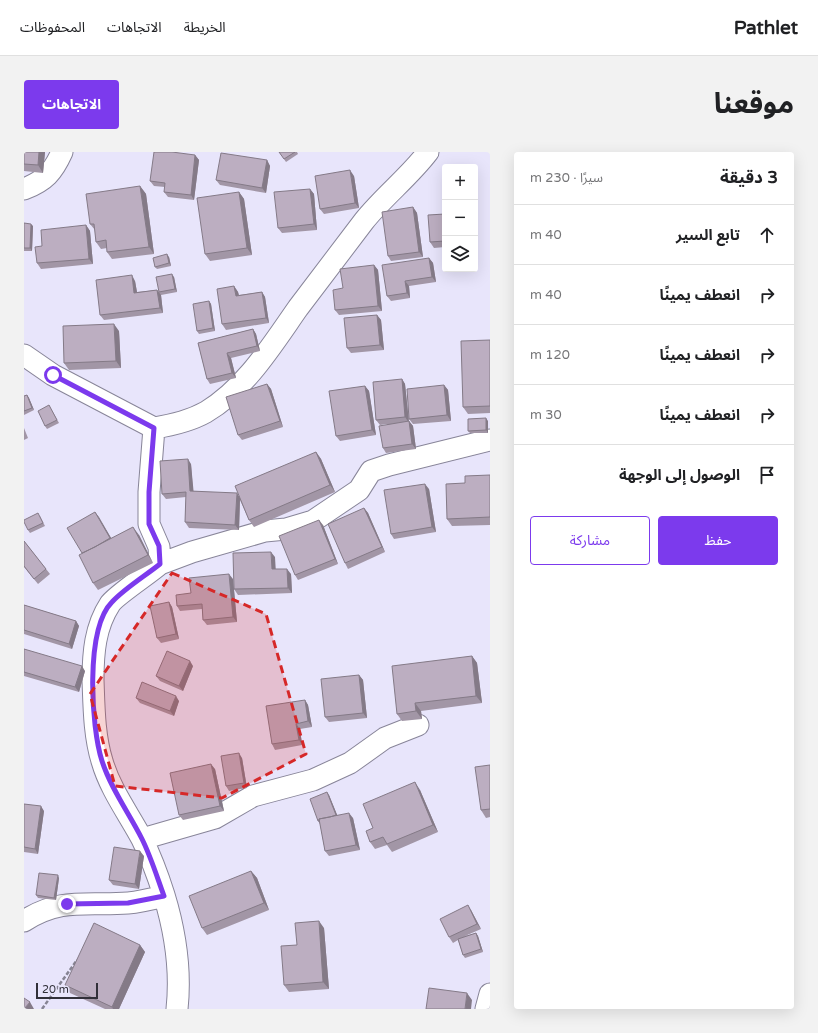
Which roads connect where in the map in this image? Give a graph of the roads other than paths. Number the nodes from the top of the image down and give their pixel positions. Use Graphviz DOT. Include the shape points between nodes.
graph roads {
  1 [pos="62,152"];
  2 [pos="428,152"];
  3 [pos="24,189"];
  4 [pos="24,355"];
  5 [pos="154,428"];
  6 [pos="490,440"];
  7 [pos="160,564"];
  8 [pos="418,725"];
  9 [pos="142,839"];
  10 [pos="164,896"];
  11 [pos="24,921"];
  12 [pos="490,994"];
  13 [pos="183,1004"];
  14 [pos="486,1009"];
  1 -- 3 [label="street" via="55,167 44,179"];
  2 -- 5 [label="street" via="366,219 260,361 241,382 206,412 184,422"];
  4 -- 5 [label="street" via="53,375"];
  5 -- 7 [label="street" via="149,485 149,524 159,546"];
  6 -- 7 [label="street" via="371,471 359,490 313,521 286,529 265,531"];
  7 -- 9 [label="street" via="111,602 100,621 93,656 96,737 102,761 111,783"];
  8 -- 9 [label="street" via="385,738 350,763 313,780 253,796 215,818"];
  9 -- 10 [label="street"];
  10 -- 11 [label="street" via="128,903 67,904 50,907"];
  10 -- 13 [label="street" via="174,939"];
  12 -- 14 [label="street"];
}
